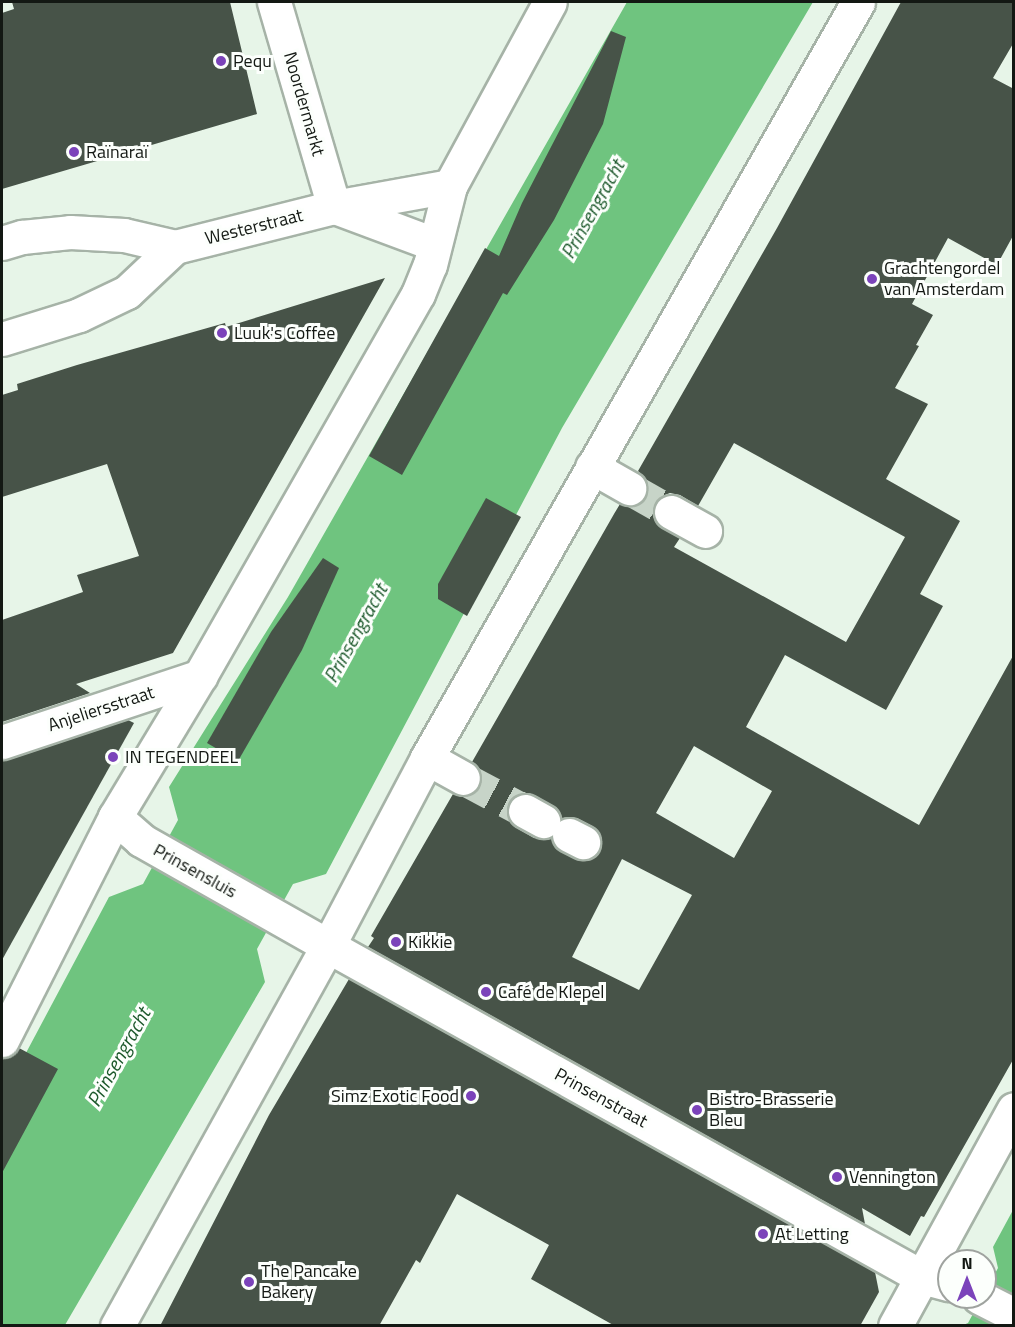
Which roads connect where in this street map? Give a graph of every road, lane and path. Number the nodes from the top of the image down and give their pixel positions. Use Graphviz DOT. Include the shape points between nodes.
graph roads {
  1 [pos="274,2"];
  2 [pos="550,2"];
  3 [pos="858,2"];
  4 [pos="450,186"];
  5 [pos="334,207"];
  6 [pos="2,243"];
  7 [pos="435,244"];
  8 [pos="175,247"];
  9 [pos="2,339"];
  10 [pos="592,467"];
  11 [pos="629,488"];
  12 [pos="671,512"];
  13 [pos="705,531"];
  14 [pos="200,676"];
  15 [pos="2,742"];
  16 [pos="427,758"];
  17 [pos="463,778"];
  18 [pos="115,818"];
  19 [pos="279,918"];
  20 [pos="328,946"];
  21 [pos="2,1040"];
  22 [pos="1014,1110"];
  23 [pos="935,1281"];
  24 [pos="997,1307"];
  25 [pos="1014,1316"];
  26 [pos="117,1326"];
  27 [pos="895,1326"];
  1 -- 5 [label="street, Noordermarkt"];
  2 -- 4 [label="street"];
  3 -- 10 [label="street"];
  4 -- 5 [label="street, Westerstraat"];
  4 -- 7 [label="street"];
  5 -- 7 [label="street"];
  5 -- 8 [label="street, Westerstraat"];
  6 -- 8 [label="street, Westerstraat" via="70,232 124,236"];
  7 -- 14 [label="street" via="418,294"];
  8 -- 9 [label="street, Westerstraat" via="127,292 79,315"];
  10 -- 11 [label="street"];
  10 -- 16 [label="street"];
  12 -- 13 [label="street"];
  14 -- 15 [label="street, Anjeliersstraat"];
  14 -- 18 [label="street"];
  16 -- 17 [label="street"];
  16 -- 20 [label="street"];
  18 -- 19 [label="street, Prinsensluis" via="141,840"];
  18 -- 21 [label="street"];
  19 -- 20 [label="street, Prinsenstraat"];
  20 -- 23 [label="street, Prinsenstraat"];
  20 -- 26 [label="street"];
  22 -- 23 [label="street"];
  23 -- 27 [label="street"];
  24 -- 25 [label="street"];
}
